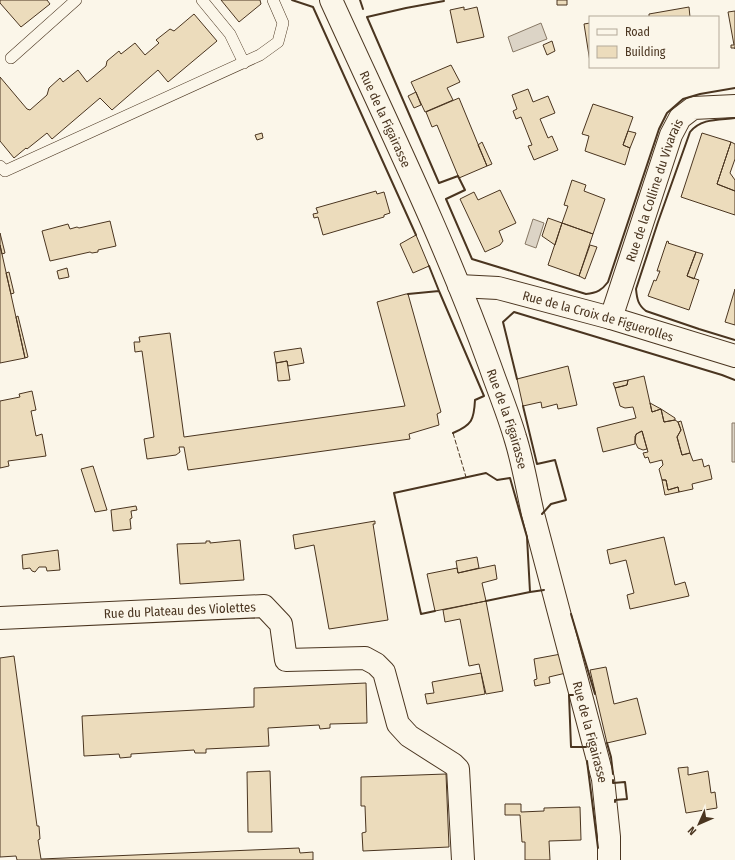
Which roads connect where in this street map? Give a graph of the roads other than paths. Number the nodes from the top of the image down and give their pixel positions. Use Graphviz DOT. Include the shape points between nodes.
graph roads {
  1 [pos="76,0"];
  2 [pos="202,0"];
  3 [pos="274,0"];
  4 [pos="331,0"];
  5 [pos="11,58"];
  6 [pos="244,62"];
  7 [pos="735,106"];
  8 [pos="0,166"];
  9 [pos="460,286"];
  10 [pos="611,318"];
  11 [pos="735,356"];
  12 [pos="0,618"];
  13 [pos="463,860"];
  14 [pos="609,860"];
  1 -- 5 [label="lane"];
  2 -- 6 [label="lane" via="230,34"];
  3 -- 6 [label="lane" via="283,23 278,42 260,55"];
  4 -- 9 [label="street, Rue de la Figairasse"];
  6 -- 8 [label="lane" via="5,171"];
  7 -- 10 [label="street, Rue de la Colline du Vivarais" via="693,108 680,118 671,135"];
  9 -- 10 [label="street, Rue de la Croix de Figuerolles" via="498,288"];
  9 -- 14 [label="street, Rue de la Figairasse" via="515,436 531,507 603,779"];
  10 -- 11 [label="street, Rue de la Croix de Figuerolles"];
  12 -- 13 [label="street, Rue du Plateau des Violettes" via="264,606 281,624 286,660 365,658 384,672 398,724 409,736 453,764 458,770"];
}
